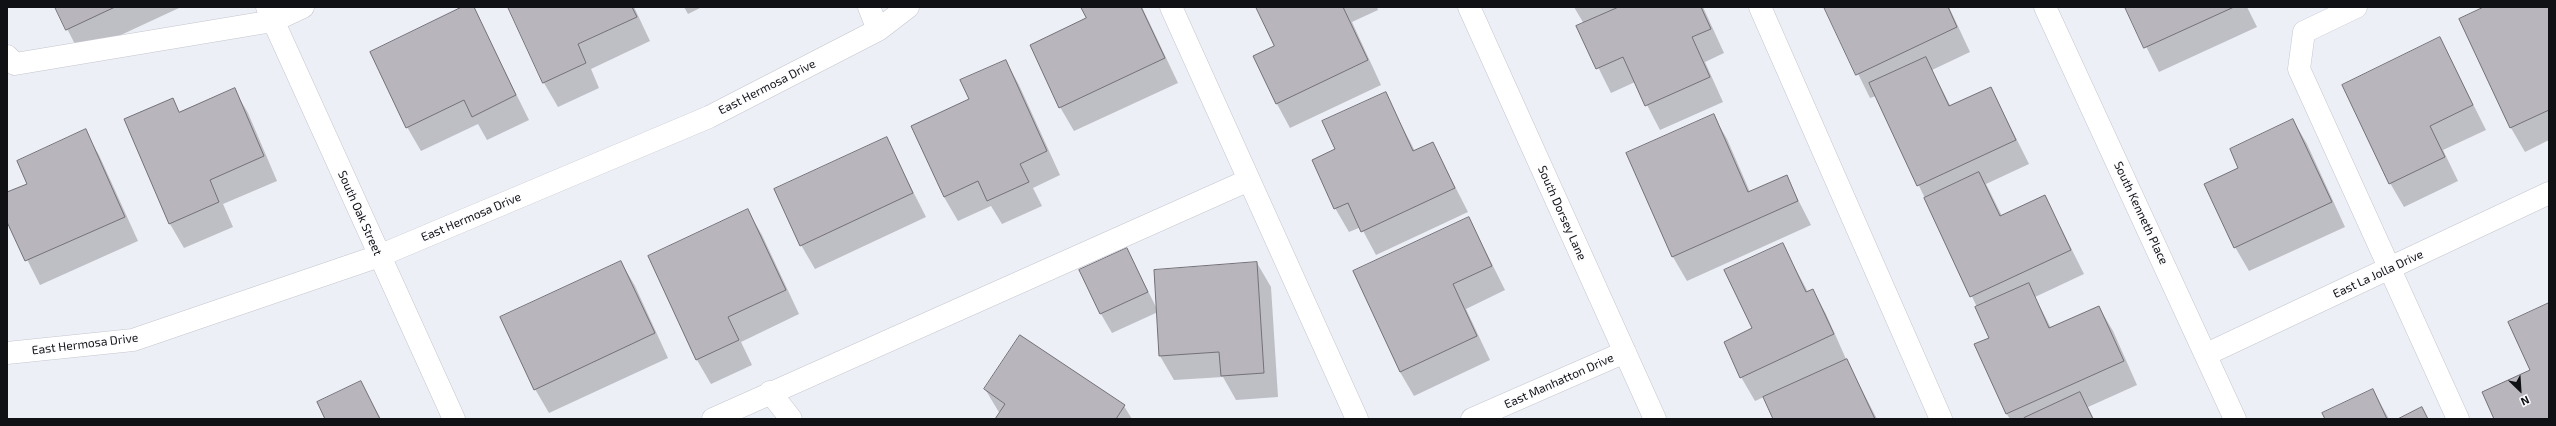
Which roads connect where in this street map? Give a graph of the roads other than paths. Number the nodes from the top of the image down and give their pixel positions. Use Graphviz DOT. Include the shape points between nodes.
graph roads {
  1 [pos="303,7"];
  2 [pos="869,7"];
  3 [pos="908,7"];
  4 [pos="1171,7"];
  5 [pos="1469,7"];
  6 [pos="1760,7"];
  7 [pos="2045,7"];
  8 [pos="2356,7"];
  9 [pos="270,14"];
  10 [pos="878,30"];
  11 [pos="7,56"];
  12 [pos="1249,180"];
  13 [pos="2549,194"];
  14 [pos="379,256"];
  15 [pos="2390,268"];
  16 [pos="7,352"];
  17 [pos="1625,352"];
  18 [pos="2207,354"];
  19 [pos="770,392"];
  20 [pos="454,419"];
  21 [pos="713,419"];
  22 [pos="791,419"];
  23 [pos="1357,419"];
  24 [pos="1472,419"];
  25 [pos="1655,419"];
  26 [pos="1941,419"];
  27 [pos="2235,419"];
  28 [pos="2458,419"];
  1 -- 9 [label="street"];
  2 -- 10 [label="street"];
  3 -- 10 [label="street, East Hermosa Drive"];
  4 -- 12 [label="street"];
  5 -- 17 [label="street, South Dorsey Lane"];
  6 -- 26 [label="street"];
  7 -- 18 [label="street, South Kenneth Place"];
  8 -- 15 [label="street" via="2304,32 2299,69"];
  9 -- 11 [label="street" via="15,64"];
  9 -- 14 [label="street, South Oak Street"];
  10 -- 14 [label="street, East Hermosa Drive" via="709,117"];
  12 -- 19 [label="street"];
  12 -- 23 [label="street"];
  13 -- 15 [label="street, East La Jolla Drive"];
  14 -- 16 [label="street, East Hermosa Drive" via="133,340"];
  14 -- 20 [label="street, South Oak Street"];
  15 -- 18 [label="street, East La Jolla Drive"];
  15 -- 28 [label="street"];
  17 -- 24 [label="street, East Manhatton Drive"];
  17 -- 25 [label="street, South Dorsey Lane"];
  18 -- 27 [label="street, South Kenneth Place"];
  19 -- 21 [label="street"];
  19 -- 22 [label="street"];
}
